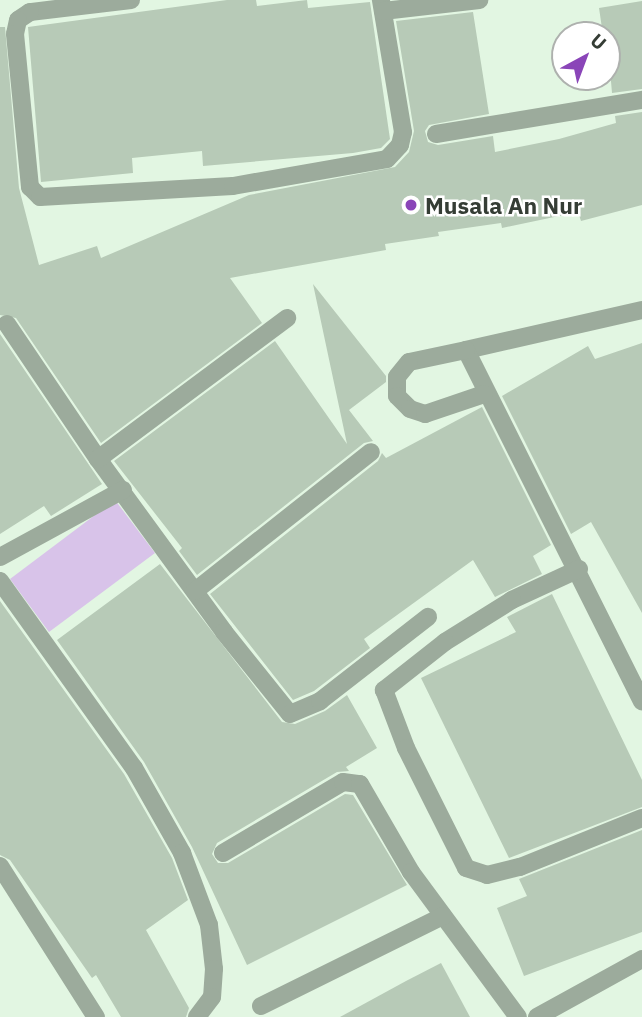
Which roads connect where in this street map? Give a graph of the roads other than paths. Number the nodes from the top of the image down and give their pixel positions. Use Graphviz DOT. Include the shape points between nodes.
graph roads {
  1 [pos="131,0"];
  2 [pos="479,0"];
  3 [pos="382,5"];
  4 [pos="642,100"];
  5 [pos="436,134"];
  6 [pos="642,310"];
  7 [pos="287,318"];
  8 [pos="7,324"];
  9 [pos="466,350"];
  10 [pos="484,394"];
  11 [pos="371,452"];
  12 [pos="98,459"];
  13 [pos="122,490"];
  14 [pos="0,557"];
  15 [pos="579,569"];
  16 [pos="0,581"];
  17 [pos="195,590"];
  18 [pos="428,617"];
  19 [pos="642,701"];
  20 [pos="642,818"];
  21 [pos="223,853"];
  22 [pos="0,866"];
  23 [pos="443,916"];
  24 [pos="642,959"];
  25 [pos="261,1006"];
  26 [pos="96,1017"];
  27 [pos="197,1017"];
  28 [pos="518,1017"];
  29 [pos="537,1017"];
  1 -- 3 [label="street" via="30,12 18,20 15,34 30,187 40,197 233,186 387,159 400,145 402,132"];
  2 -- 3 [label="street"];
  4 -- 5 [label="street"];
  6 -- 9 [label="street"];
  7 -- 12 [label="street"];
  8 -- 12 [label="street"];
  9 -- 10 [label="street"];
  9 -- 10 [label="street" via="409,362 397,377 397,396 410,409 425,414"];
  10 -- 15 [label="street"];
  11 -- 17 [label="street"];
  12 -- 13 [label="street"];
  13 -- 14 [label="street"];
  13 -- 17 [label="street"];
  15 -- 19 [label="street"];
  15 -- 20 [label="street" via="512,600 445,642 384,690 406,748 466,868 487,875 520,867"];
  16 -- 27 [label="street" via="134,768 181,853 209,925 214,969 212,997"];
  17 -- 18 [label="street" via="290,714 320,701"];
  21 -- 23 [label="street" via="352,780 360,784"];
  22 -- 26 [label="street"];
  23 -- 25 [label="street"];
  23 -- 28 [label="street"];
  24 -- 29 [label="street"];
}
